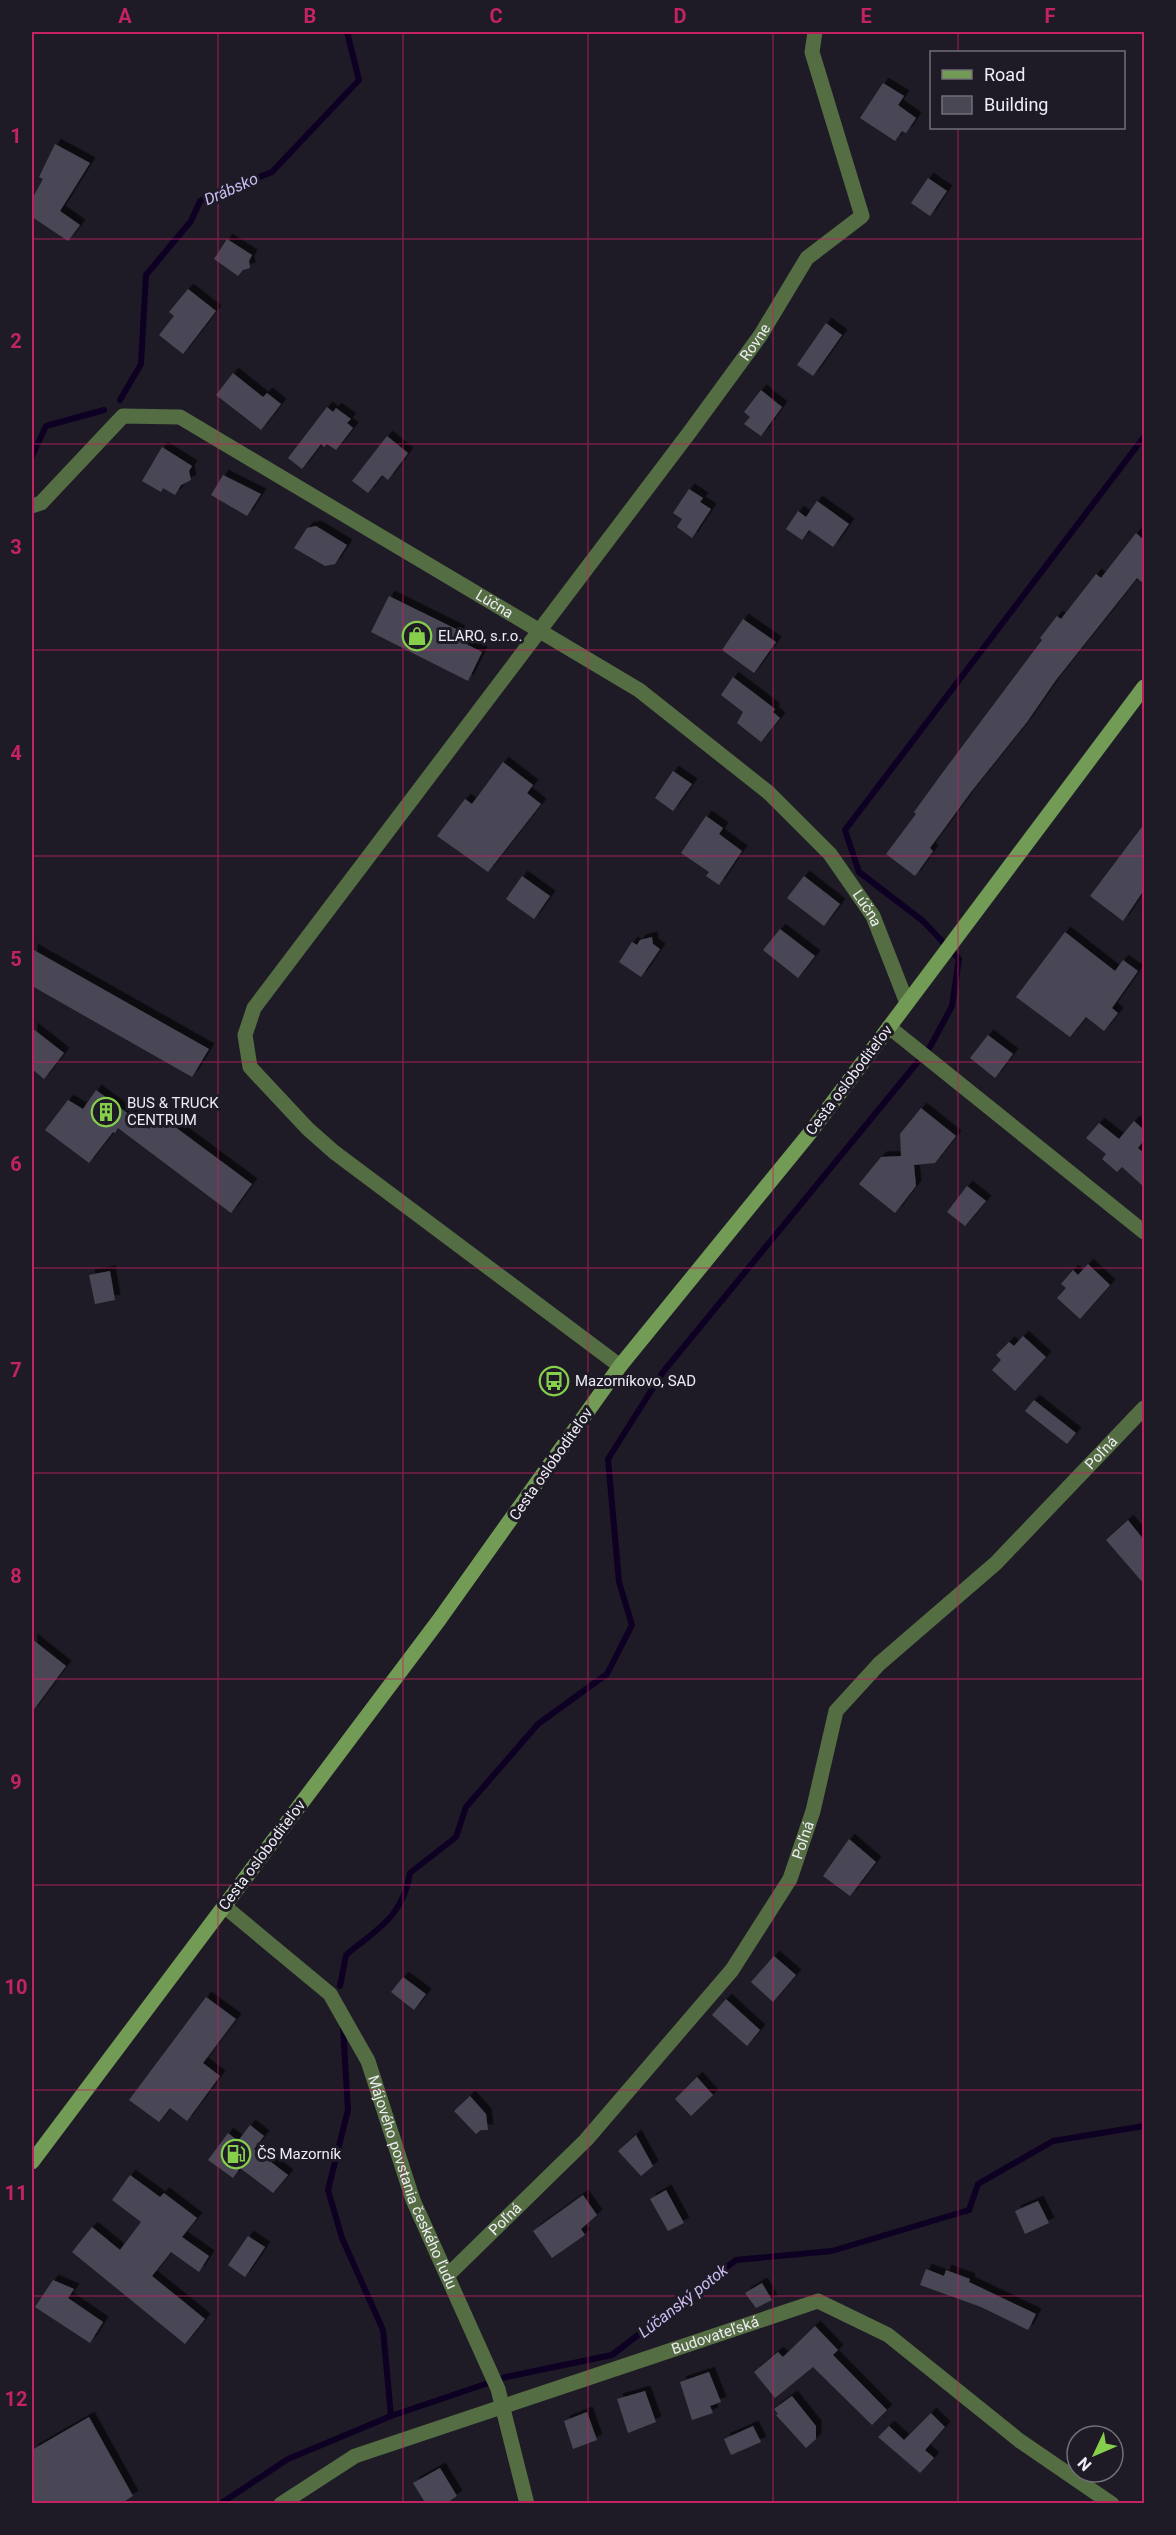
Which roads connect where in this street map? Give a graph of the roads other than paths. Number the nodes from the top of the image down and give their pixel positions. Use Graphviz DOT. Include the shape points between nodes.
graph roads {
  1 [pos="816,32"];
  2 [pos="32,506"];
  3 [pos="540,631"];
  4 [pos="1144,687"];
  5 [pos="908,1003"];
  6 [pos="889,1027"];
  7 [pos="1144,1232"];
  8 [pos="620,1366"];
  9 [pos="1144,1408"];
  10 [pos="224,1906"];
  11 [pos="32,2162"];
  12 [pos="448,2275"];
  13 [pos="503,2406"];
  14 [pos="281,2504"];
  15 [pos="526,2504"];
  16 [pos="1112,2504"];
  1 -- 3 [label="street, Rovne" via="812,52 862,216 807,258 760,336"];
  2 -- 3 [label="street, Lúčna" via="41,503 123,416 180,417"];
  3 -- 5 [label="street, Lúčna" via="639,690 769,793 830,854 873,916"];
  3 -- 8 [label="street" via="254,1008 245,1035 250,1067 325,1144"];
  4 -- 5 [label="main road, Cesta osloboditeľov"];
  5 -- 6 [label="main road, Cesta osloboditeľov"];
  6 -- 7 [label="street"];
  6 -- 8 [label="main road, Cesta osloboditeľov" via="809,1134"];
  8 -- 10 [label="main road, Cesta osloboditeľov" via="439,1620"];
  9 -- 12 [label="street, Poľná" via="996,1563 879,1664 836,1711 813,1811 790,1879 732,1970 586,2140"];
  10 -- 11 [label="main road, Cesta osloboditeľov"];
  10 -- 12 [label="street, Májového povstania českého ľudu" via="330,1994 368,2061 413,2200"];
  12 -- 13 [label="street, Májového povstania českého ľudu"];
  13 -- 14 [label="street, Budovateľská" via="355,2456"];
  13 -- 15 [label="street, Májového povstania českého ľudu"];
  13 -- 16 [label="street, Budovateľská" via="818,2301 888,2336 1020,2441"];
}
